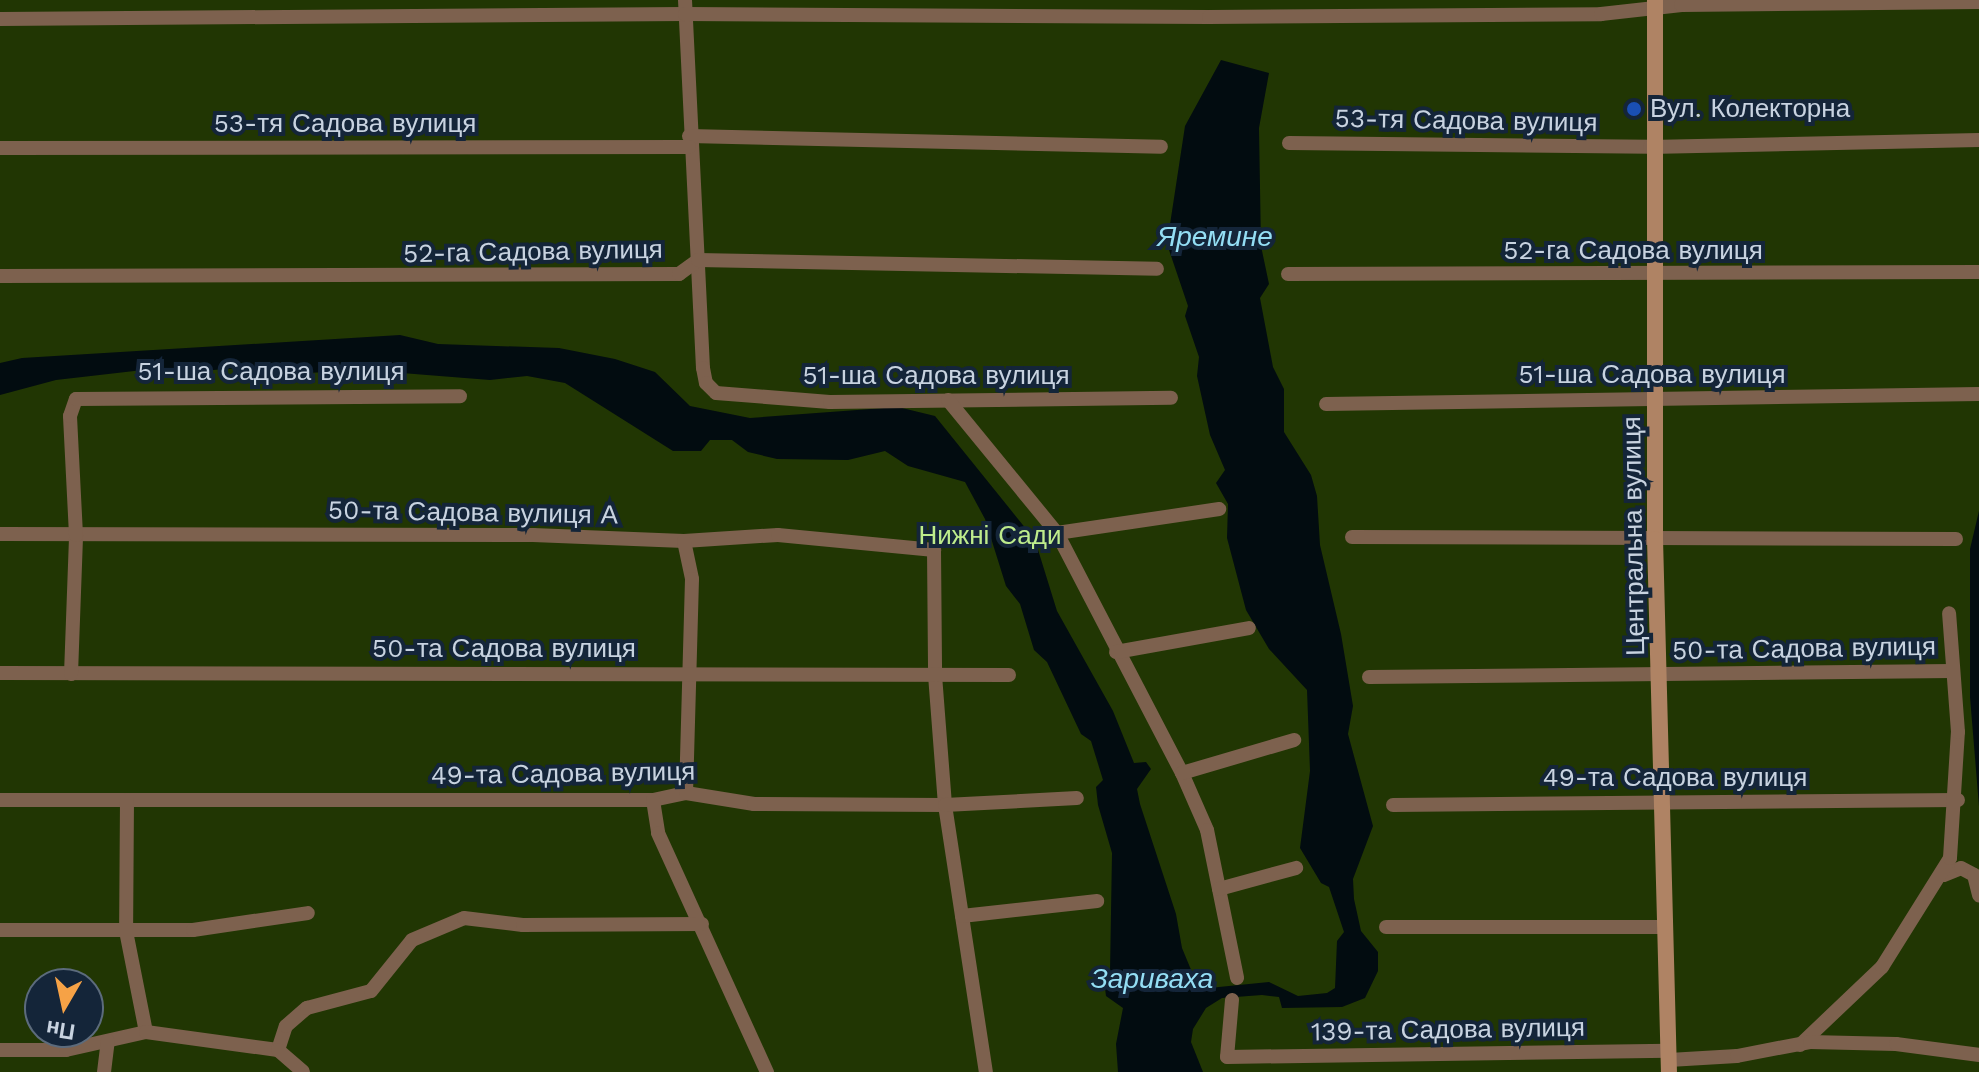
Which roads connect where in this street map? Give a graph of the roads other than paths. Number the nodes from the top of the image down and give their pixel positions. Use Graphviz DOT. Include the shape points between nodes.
graph roads {
  1 [pos="1979,2"];
  2 [pos="1655,4"];
  3 [pos="685,7"];
  4 [pos="0,19"];
  5 [pos="1979,140"];
  6 [pos="689,142"];
  7 [pos="1289,143"];
  8 [pos="1161,147"];
  9 [pos="1656,147"];
  10 [pos="0,148"];
  11 [pos="698,260"];
  12 [pos="1157,269"];
  13 [pos="1979,272"];
  14 [pos="1288,274"];
  15 [pos="0,276"];
  16 [pos="1656,276"];
  17 [pos="1979,394"];
  18 [pos="460,396"];
  19 [pos="1171,398"];
  20 [pos="948,400"];
  21 [pos="1656,402"];
  22 [pos="1326,404"];
  23 [pos="1219,509"];
  24 [pos="1057,533"];
  25 [pos="0,534"];
  26 [pos="76,535"];
  27 [pos="1352,537"];
  28 [pos="1655,539"];
  29 [pos="1956,539"];
  30 [pos="684,541"];
  31 [pos="1949,613"];
  32 [pos="1249,628"];
  33 [pos="1116,652"];
  34 [pos="1952,671"];
  35 [pos="688,672"];
  36 [pos="0,673"];
  37 [pos="71,674"];
  38 [pos="935,675"];
  39 [pos="1009,675"];
  40 [pos="1661,676"];
  41 [pos="1369,677"];
  42 [pos="1294,740"];
  43 [pos="1182,773"];
  44 [pos="686,793"];
  45 [pos="1077,798"];
  46 [pos="0,800"];
  47 [pos="127,800"];
  48 [pos="653,800"];
  49 [pos="1958,800"];
  50 [pos="1665,802"];
  51 [pos="945,805"];
  52 [pos="1393,805"];
  53 [pos="1296,868"];
  54 [pos="1946,870"];
  55 [pos="1219,889"];
  56 [pos="1979,895"];
  57 [pos="1097,901"];
  58 [pos="308,913"];
  59 [pos="962,916"];
  60 [pos="702,924"];
  61 [pos="1386,927"];
  62 [pos="1666,927"];
  63 [pos="0,930"];
  64 [pos="126,931"];
  65 [pos="1237,978"];
  66 [pos="1232,1000"];
  67 [pos="146,1032"];
  68 [pos="108,1041"];
  69 [pos="1800,1045"];
  70 [pos="0,1050"];
  71 [pos="278,1050"];
  72 [pos="1979,1055"];
  73 [pos="1669,1061"];
  74 [pos="104,1072"];
  75 [pos="303,1072"];
  76 [pos="767,1072"];
  77 [pos="986,1072"];
  1 -- 2 [label="street"];
  2 -- 3 [label="street" via="1601,14 1209,17"];
  2 -- 9 [label="street, Центральна вулиця"];
  3 -- 4 [label="street"];
  3 -- 6 [label="street"];
  5 -- 9 [label="street, 53-тя Садова вулиця"];
  6 -- 8 [label="street, 53-тя Садова вулиця"];
  6 -- 10 [label="street, 53-тя Садова вулиця"];
  6 -- 11 [label="street"];
  7 -- 9 [label="street, 53-тя Садова вулиця"];
  9 -- 16 [label="street, Центральна вулиця"];
  11 -- 12 [label="street, 52-га Садова вулиця"];
  11 -- 15 [label="street, 52-га Садова вулиця" via="690,270 663,275"];
  11 -- 20 [label="street, 51-ша Садова вулиця" via="706,383 731,397"];
  13 -- 16 [label="street, 52-га Садова вулиця"];
  14 -- 16 [label="street, 52-га Садова вулиця"];
  16 -- 21 [label="street, Центральна вулиця"];
  17 -- 21 [label="street, 51-ша Садова вулиця"];
  18 -- 26 [label="street, 51-ша Садова вулиця" via="83,396 70,416"];
  19 -- 20 [label="street, 51-ша Садова вулиця"];
  20 -- 24 [label="street"];
  21 -- 22 [label="street, 51-ша Садова вулиця"];
  21 -- 28 [label="street, Центральна вулиця"];
  23 -- 24 [label="street"];
  24 -- 33 [label="street"];
  25 -- 26 [label="street, 50-та Садова вулиця А"];
  26 -- 30 [label="street, 50-та Садова вулиця А" via="533,535"];
  26 -- 37 [label="street"];
  27 -- 28 [label="street"];
  28 -- 29 [label="street"];
  28 -- 40 [label="street, Центральна вулиця"];
  30 -- 35 [label="street" via="692,579"];
  30 -- 38 [label="street, 50-та Садова вулиця А" via="830,538 927,548 937,559"];
  31 -- 34 [label="street"];
  32 -- 33 [label="street"];
  33 -- 43 [label="street"];
  34 -- 40 [label="street, 50-та Садова вулиця"];
  34 -- 49 [label="street"];
  35 -- 37 [label="street, 50-та Садова вулиця"];
  35 -- 38 [label="street, 50-та Садова вулиця"];
  35 -- 44 [label="street"];
  36 -- 37 [label="street, 50-та Садова вулиця"];
  38 -- 39 [label="street, 50-та Садова вулиця"];
  38 -- 51 [label="street"];
  40 -- 41 [label="street, 50-та Садова вулиця"];
  40 -- 50 [label="street, Центральна вулиця"];
  42 -- 43 [label="street"];
  43 -- 55 [label="street" via="1207,830"];
  44 -- 48 [label="street, 49-та Садова вулиця"];
  44 -- 51 [label="street, 49-та Садова вулиця" via="754,804"];
  45 -- 51 [label="street, 49-та Садова вулиця"];
  46 -- 47 [label="street, 49-та Садова вулиця"];
  47 -- 48 [label="street, 49-та Садова вулиця"];
  47 -- 64 [label="street"];
  48 -- 60 [label="street" via="658,833"];
  49 -- 50 [label="street, 49-та Садова вулиця"];
  49 -- 54 [label="street"];
  50 -- 52 [label="street, 49-та Садова вулиця"];
  50 -- 62 [label="street, Центральна вулиця"];
  51 -- 59 [label="street"];
  53 -- 55 [label="street"];
  54 -- 56 [label="street" via="1961,868 1974,875"];
  54 -- 69 [label="street" via="1882,967"];
  55 -- 65 [label="street"];
  57 -- 59 [label="street"];
  58 -- 64 [label="street" via="193,930"];
  59 -- 77 [label="street"];
  60 -- 71 [label="street" via="523,925 464,918 412,940 371,991 307,1008 286,1026"];
  60 -- 76 [label="street"];
  61 -- 62 [label="street"];
  62 -- 73 [label="street, Центральна вулиця"];
  63 -- 64 [label="street"];
  64 -- 67 [label="street"];
  66 -- 73 [label="street, 139-та Садова вулиця" via="1227,1057"];
  67 -- 68 [label="street"];
  67 -- 71 [label="street"];
  68 -- 70 [label="street" via="66,1050"];
  68 -- 74 [label="street"];
  69 -- 72 [label="street, 139-та Садова вулиця" via="1896,1044"];
  69 -- 73 [label="street, 139-та Садова вулиця"];
  71 -- 75 [label="street"];
}
